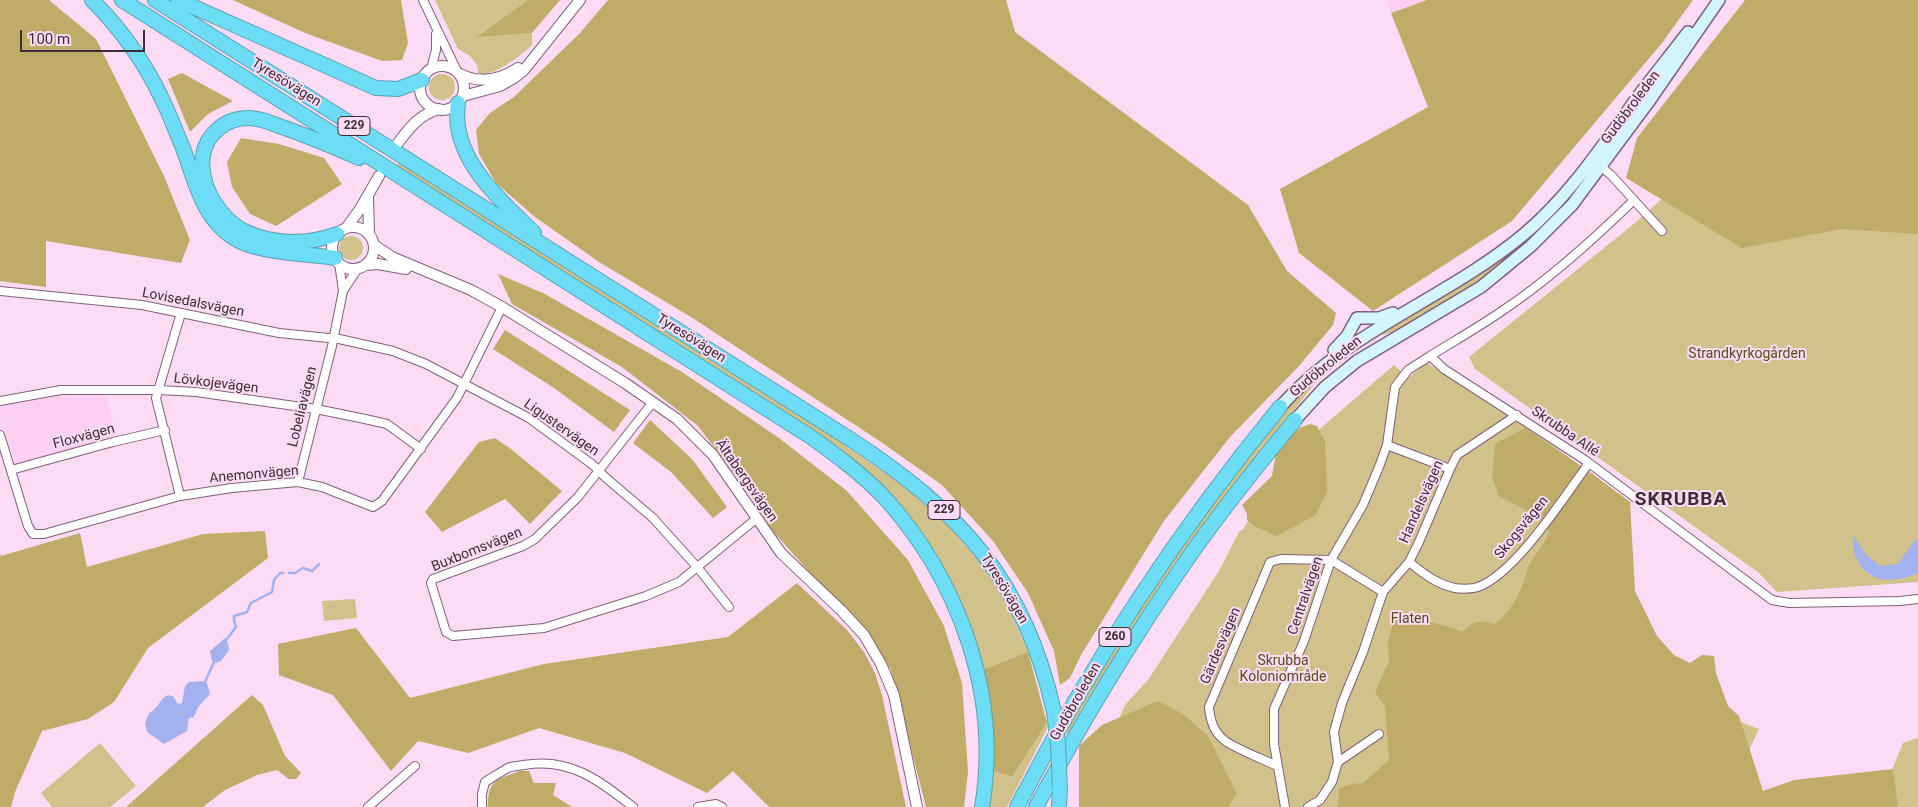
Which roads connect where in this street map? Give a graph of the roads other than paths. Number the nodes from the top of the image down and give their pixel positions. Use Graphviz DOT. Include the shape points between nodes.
graph roads {
  1 [pos="92,0"];
  2 [pos="122,0"];
  3 [pos="155,0"];
  4 [pos="178,0"];
  5 [pos="423,0"];
  6 [pos="580,0"];
  7 [pos="1714,0"];
  8 [pos="1719,0"];
  9 [pos="436,30"];
  10 [pos="531,59"];
  11 [pos="431,69"];
  12 [pos="458,73"];
  13 [pos="422,80"];
  14 [pos="420,94"];
  15 [pos="460,99"];
  16 [pos="439,109"];
  17 [pos="415,122"];
  18 [pos="398,144"];
  19 [pos="1591,160"];
  20 [pos="1602,167"];
  21 [pos="378,176"];
  22 [pos="400,176"];
  23 [pos="368,196"];
  24 [pos="1634,200"];
  25 [pos="342,230"];
  26 [pos="1662,231"];
  27 [pos="369,234"];
  28 [pos="374,245"];
  29 [pos="552,251"];
  30 [pos="337,260"];
  31 [pos="362,266"];
  32 [pos="431,275"];
  33 [pos="0,291"];
  34 [pos="343,291"];
  35 [pos="1413,306"];
  36 [pos="502,307"];
  37 [pos="182,313"];
  38 [pos="1357,318"];
  39 [pos="1367,334"];
  40 [pos="333,338"];
  41 [pos="1430,356"];
  42 [pos="1334,379"];
  43 [pos="1305,380"];
  44 [pos="465,383"];
  45 [pos="158,390"];
  46 [pos="0,401"];
  47 [pos="653,402"];
  48 [pos="1280,406"];
  49 [pos="316,409"];
  50 [pos="1517,415"];
  51 [pos="1295,420"];
  52 [pos="165,430"];
  53 [pos="0,435"];
  54 [pos="1387,444"];
  55 [pos="421,449"];
  56 [pos="1589,463"];
  57 [pos="1450,469"];
  58 [pos="11,470"];
  59 [pos="599,471"];
  60 [pos="298,482"];
  61 [pos="180,496"];
  62 [pos="756,519"];
  63 [pos="1331,560"];
  64 [pos="1409,562"];
  65 [pos="698,568"];
  66 [pos="1383,592"];
  67 [pos="1918,599"];
  68 [pos="730,607"];
  69 [pos="1379,734"];
  70 [pos="1338,762"];
  71 [pos="415,766"];
  72 [pos="1277,766"];
  73 [pos="368,807"];
  74 [pos="482,807"];
  75 [pos="633,807"];
  76 [pos="698,807"];
  77 [pos="722,807"];
  78 [pos="917,807"];
  79 [pos="982,807"];
  80 [pos="1017,807"];
  81 [pos="1036,807"];
  82 [pos="1059,807"];
  83 [pos="1283,807"];
  84 [pos="1308,807"];
  1 -- 30 [label="highway" via="150,76 200,197 215,222 234,238 256,247"];
  2 -- 22 [label="highway, Tyresövägen / 229"];
  3 -- 29 [label="highway, Tyresövägen / 229"];
  4 -- 13 [label="highway" via="376,88 398,89"];
  5 -- 9 [label="street"];
  6 -- 10 [label="street"];
  7 -- 19 [label="main road, Gudöbroleden / 260"];
  8 -- 20 [label="main road, Gudöbroleden / 260"];
  9 -- 11 [label="street" via="436,50"];
  9 -- 12 [label="street"];
  10 -- 12 [label="street" via="497,78 475,80"];
  10 -- 15 [label="street" via="524,70 500,86"];
  11 -- 12 [label="street" via="449,67"];
  11 -- 13 [label="street"];
  12 -- 15 [label="street" via="464,82"];
  13 -- 14 [label="street"];
  14 -- 16 [label="street" via="431,107"];
  14 -- 17 [label="street"];
  15 -- 16 [label="street" via="453,107"];
  15 -- 29 [label="highway" via="459,132 470,162 492,190"];
  16 -- 17 [label="street"];
  17 -- 18 [label="street"];
  19 -- 20 [label="street"];
  19 -- 35 [label="main road, Gudöbroleden / 260" via="1524,234 1487,262"];
  20 -- 24 [label="street"];
  20 -- 42 [label="main road, Gudöbroleden / 260" via="1531,246 1481,287 1376,349"];
  21 -- 23 [label="street"];
  22 -- 25 [label="highway" via="260,119 239,118 213,133 203,155 202,170 221,212 232,224 257,236 283,242 308,243"];
  22 -- 79 [label="highway, Tyresövägen / 229" via="811,436 882,495 905,521 935,565 966,633 984,714 986,768"];
  23 -- 25 [label="street"];
  23 -- 27 [label="street"];
  24 -- 26 [label="street"];
  24 -- 41 [label="street" via="1600,234 1503,311"];
  25 -- 27 [label="street" via="359,227"];
  25 -- 30 [label="street" via="332,244"];
  27 -- 28 [label="street"];
  28 -- 31 [label="street" via="374,253"];
  28 -- 32 [label="street, Ältabergsvägen" via="392,258"];
  29 -- 82 [label="highway, Tyresövägen / 229, bridge" via="870,452 941,507 977,545 1019,610 1041,662 1058,743"];
  30 -- 31 [label="street" via="350,269"];
  30 -- 34 [label="street"];
  31 -- 32 [label="street, Ältabergsvägen" via="389,265"];
  31 -- 34 [label="street"];
  32 -- 36 [label="street, Ältabergsvägen" via="471,290"];
  33 -- 37 [label="street, Lovisedalsvägen" via="134,304"];
  34 -- 40 [label="street"];
  35 -- 38 [label="main road" via="1379,318"];
  35 -- 39 [label="main road, Gudöbroleden / 260"];
  36 -- 44 [label="street, Anemonvägen"];
  36 -- 47 [label="street, Ältabergsvägen"];
  37 -- 40 [label="street, Lovisedalsvägen" via="279,333"];
  37 -- 45 [label="street"];
  38 -- 39 [label="main road"];
  38 -- 43 [label="main road" via="1347,336"];
  39 -- 42 [label="main road" via="1364,349"];
  39 -- 43 [label="main road, Gudöbroleden / 260"];
  40 -- 44 [label="street, Ligustervägen" via="392,351"];
  40 -- 49 [label="street, Lobeliavägen"];
  41 -- 50 [label="street, Skrubba Allé" via="1444,369"];
  41 -- 54 [label="street, Centralvägen" via="1408,370 1395,387"];
  42 -- 51 [label="main road, Gudöbroleden / 260"];
  43 -- 48 [label="main road, Gudöbroleden / 260"];
  44 -- 55 [label="street, Anemonvägen"];
  44 -- 59 [label="street, Ligustervägen" via="544,428"];
  45 -- 46 [label="street, Lövkojevägen" via="61,390"];
  45 -- 49 [label="street, Lövkojevägen" via="196,392"];
  45 -- 52 [label="street" via="156,398"];
  47 -- 59 [label="street, Buxbomsvägen"];
  47 -- 62 [label="street, Ältabergsvägen" via="678,419 703,444"];
  48 -- 80 [label="highway, Gudöbroleden / 260" via="1198,513 1138,601 1080,694"];
  49 -- 55 [label="street, Lövkojevägen" via="386,424"];
  49 -- 60 [label="street, Lobeliavägen"];
  50 -- 56 [label="street, Skrubba Allé"];
  50 -- 57 [label="street, Handelsvägen" via="1457,455"];
  51 -- 81 [label="highway, Gudöbroleden / 260" via="1214,522 1145,621"];
  52 -- 58 [label="street, Floxvägen"];
  52 -- 61 [label="street"];
  53 -- 58 [label="street, Anemonvägen"];
  54 -- 57 [label="street"];
  54 -- 63 [label="street, Centralvägen" via="1363,505"];
  55 -- 60 [label="street, Anemonvägen" via="382,501 373,507 322,487"];
  56 -- 64 [label="street, Skogsvägen" via="1528,544 1507,568 1490,581 1476,588 1456,588 1434,581"];
  56 -- 67 [label="street, Skrubba Allé" via="1772,600 1789,603"];
  57 -- 64 [label="street, Handelsvägen"];
  58 -- 61 [label="street, Anemonvägen" via="33,534 44,534"];
  59 -- 65 [label="street, Ligustervägen" via="653,518"];
  59 -- 65 [label="street, Buxbomsvägen" via="530,543 433,578 431,583 446,632 453,636 544,628 646,596 679,582"];
  60 -- 61 [label="street, Anemonvägen"];
  62 -- 65 [label="street, Buxbomsvägen"];
  62 -- 78 [label="street, Ältabergsvägen" via="781,553 853,622 875,651 894,695"];
  63 -- 66 [label="street"];
  63 -- 72 [label="street, Centralvägen" via="1304,641 1274,709"];
  63 -- 72 [label="street, Gärdesvägen" via="1281,559 1270,562 1209,707 1214,728 1223,740"];
  64 -- 66 [label="street, Handelsvägen"];
  65 -- 68 [label="street, Ligustervägen"];
  66 -- 70 [label="street, Handelsvägen" via="1334,732"];
  69 -- 70 [label="street"];
  70 -- 84 [label="street" via="1332,782 1320,800"];
  71 -- 73 [label="street"];
  72 -- 83 [label="street, Centralvägen"];
  74 -- 75 [label="street" via="485,782 509,768 539,762 566,766 586,774 605,784"];
  76 -- 77 [label="street" via="716,804"];
}
